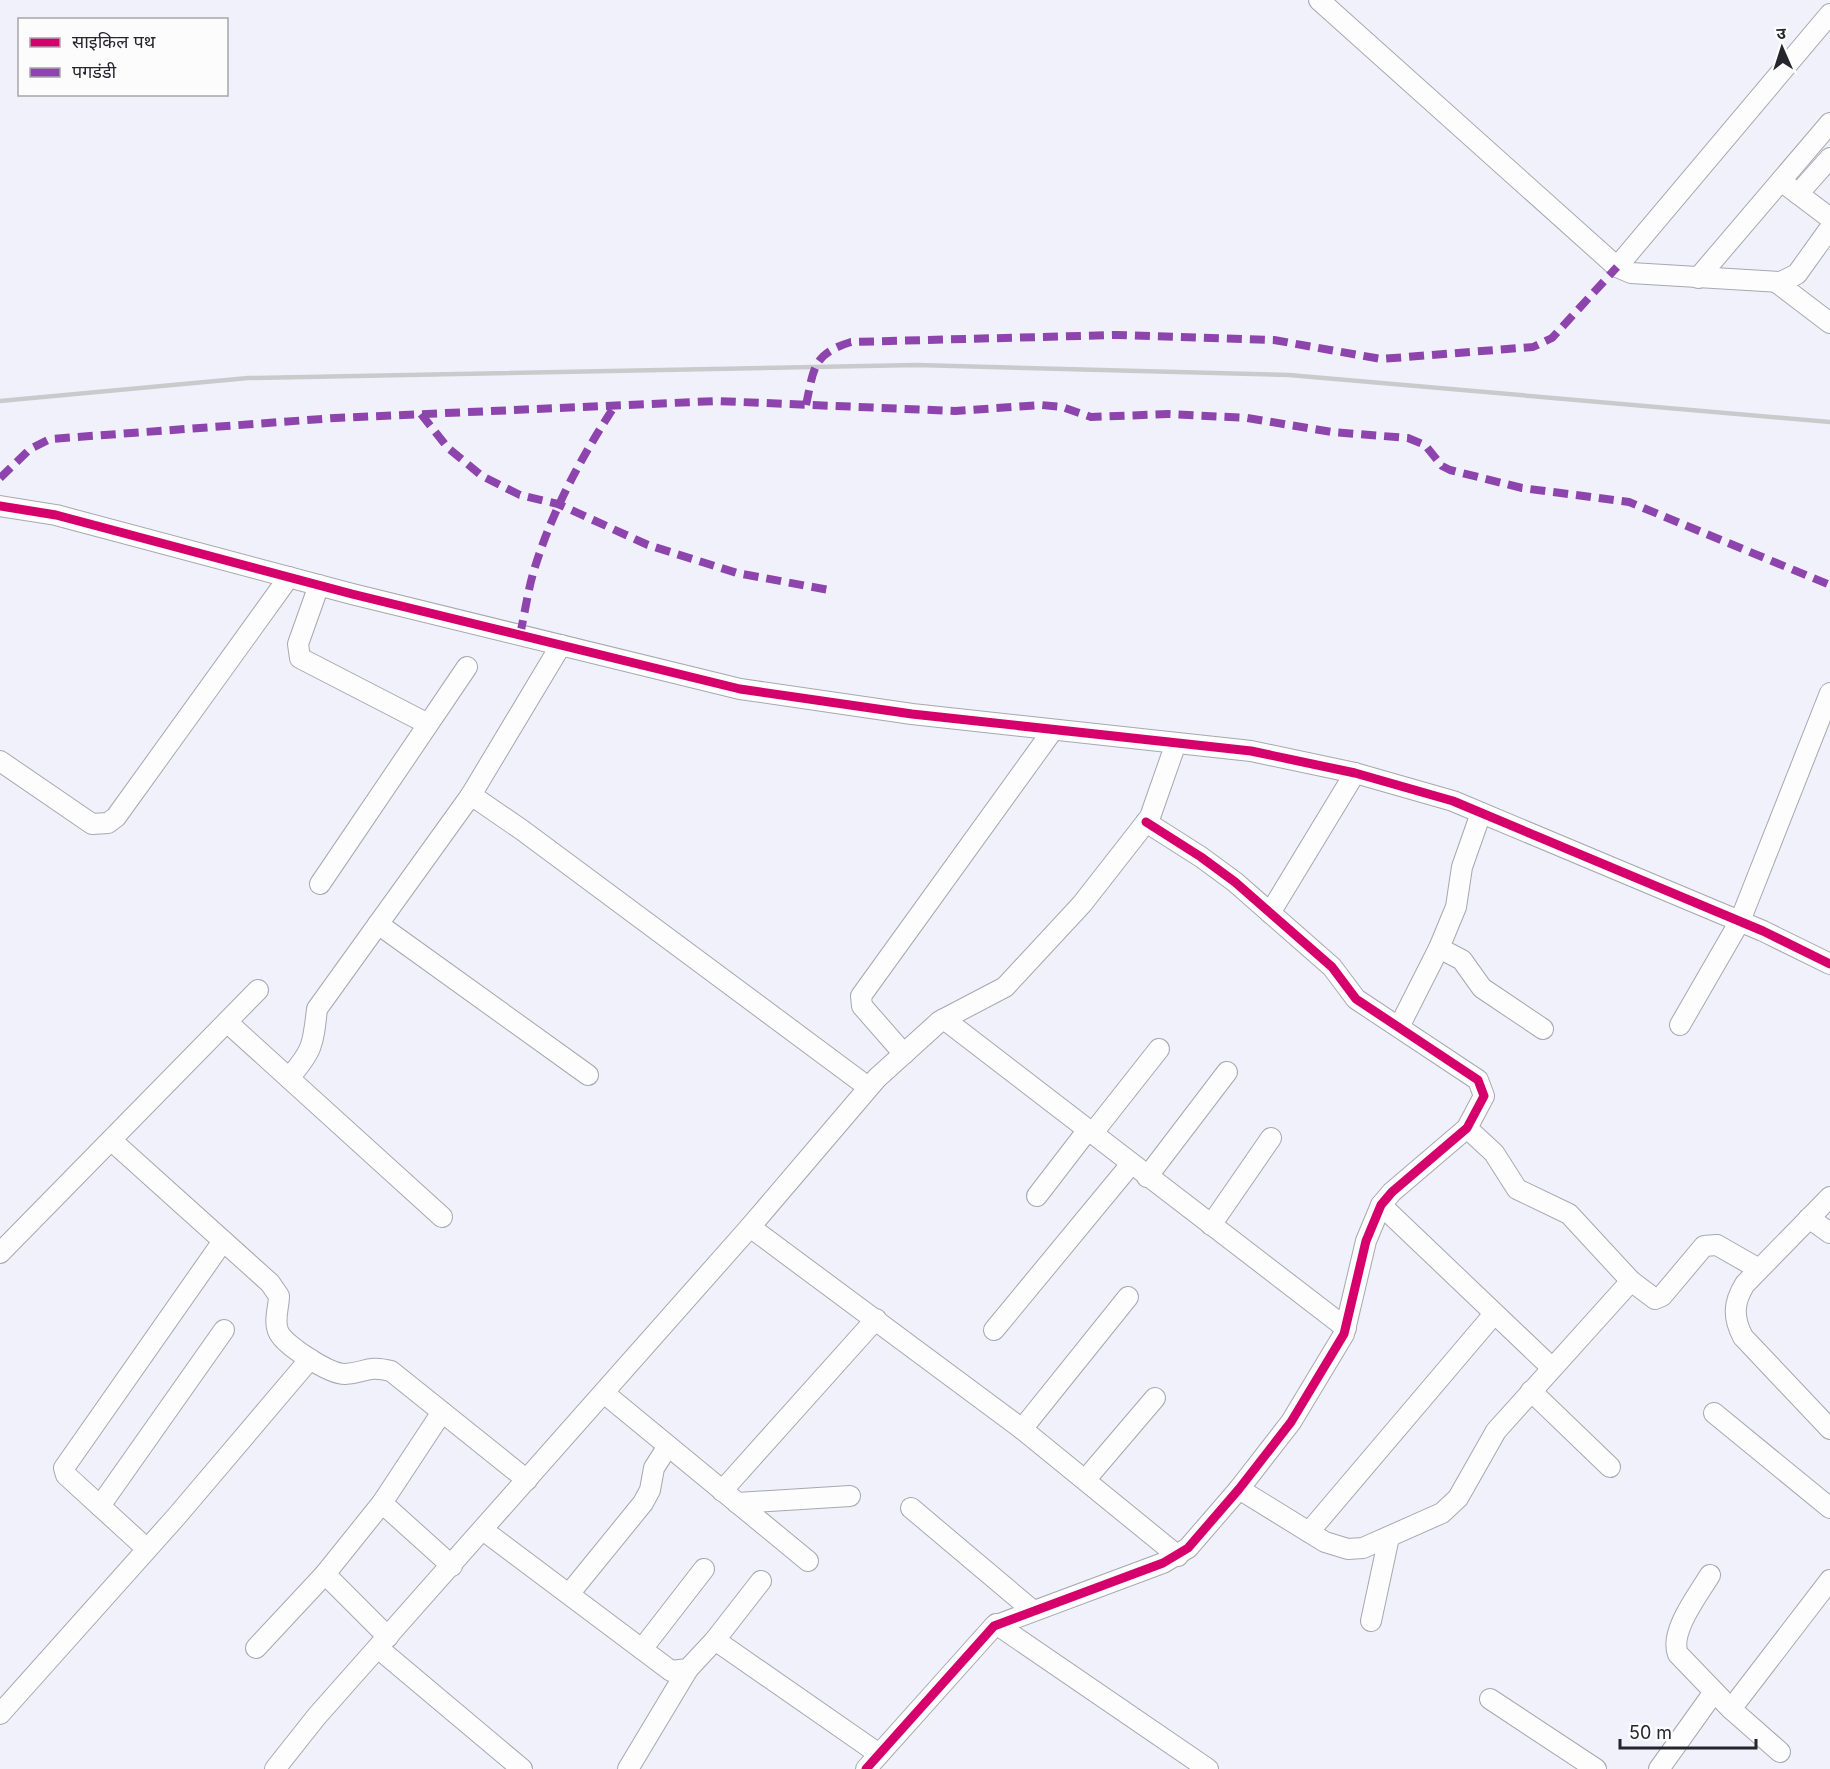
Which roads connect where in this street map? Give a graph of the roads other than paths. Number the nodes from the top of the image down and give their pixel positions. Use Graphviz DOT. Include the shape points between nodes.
graph roads {
  1 [pos="1318,0"];
  2 [pos="1830,14"];
  3 [pos="1830,123"];
  4 [pos="1830,158"];
  5 [pos="1781,181"];
  6 [pos="1798,194"];
  7 [pos="1830,218"];
  8 [pos="1830,228"];
  9 [pos="1617,267"];
  10 [pos="1698,278"];
  11 [pos="1776,282"];
  12 [pos="1830,323"];
  13 [pos="0,506"];
  14 [pos="289,577"];
  15 [pos="320,585"];
  16 [pos="561,645"];
  17 [pos="467,667"];
  18 [pos="1830,693"];
  19 [pos="428,724"];
  20 [pos="1053,730"];
  21 [pos="1176,743"];
  22 [pos="0,760"];
  23 [pos="1355,773"];
  24 [pos="471,795"];
  25 [pos="1481,813"];
  26 [pos="1146,822"];
  27 [pos="320,884"];
  28 [pos="1270,913"];
  29 [pos="1740,921"];
  30 [pos="378,924"];
  31 [pos="1439,948"];
  32 [pos="1830,964"];
  33 [pos="258,990"];
  34 [pos="944,1019"];
  35 [pos="227,1022"];
  36 [pos="1680,1025"];
  37 [pos="1399,1027"];
  38 [pos="1543,1029"];
  39 [pos="1159,1049"];
  40 [pos="904,1054"];
  41 [pos="1227,1072"];
  42 [pos="588,1075"];
  43 [pos="289,1078"];
  44 [pos="868,1087"];
  45 [pos="1467,1128"];
  46 [pos="1090,1132"];
  47 [pos="1271,1138"];
  48 [pos="111,1140"];
  49 [pos="1131,1164"];
  50 [pos="1147,1177"];
  51 [pos="1037,1196"];
  52 [pos="1830,1197"];
  53 [pos="1381,1205"];
  54 [pos="442,1217"];
  55 [pos="1809,1218"];
  56 [pos="1211,1225"];
  57 [pos="750,1227"];
  58 [pos="1830,1233"];
  59 [pos="224,1241"];
  60 [pos="0,1253"];
  61 [pos="1759,1269"];
  62 [pos="1631,1281"];
  63 [pos="1128,1297"];
  64 [pos="1494,1314"];
  65 [pos="876,1319"];
  66 [pos="1346,1328"];
  67 [pos="224,1330"];
  68 [pos="994,1330"];
  69 [pos="310,1359"];
  70 [pos="1552,1368"];
  71 [pos="1531,1391"];
  72 [pos="604,1393"];
  73 [pos="1155,1398"];
  74 [pos="442,1412"];
  75 [pos="1714,1413"];
  76 [pos="1022,1429"];
  77 [pos="1830,1429"];
  78 [pos="668,1446"];
  79 [pos="1610,1467"];
  80 [pos="1086,1479"];
  81 [pos="527,1480"];
  82 [pos="1239,1489"];
  83 [pos="850,1496"];
  84 [pos="730,1497"];
  85 [pos="382,1503"];
  86 [pos="100,1506"];
  87 [pos="911,1508"];
  88 [pos="1830,1509"];
  89 [pos="483,1530"];
  90 [pos="1309,1532"];
  91 [pos="1389,1537"];
  92 [pos="147,1549"];
  93 [pos="1178,1556"];
  94 [pos="808,1561"];
  95 [pos="452,1566"];
  96 [pos="704,1569"];
  97 [pos="325,1574"];
  98 [pos="1710,1575"];
  99 [pos="1830,1580"];
  100 [pos="761,1581"];
  101 [pos="569,1594"];
  102 [pos="1032,1610"];
  103 [pos="1371,1621"];
  104 [pos="996,1624"];
  105 [pos="715,1640"];
  106 [pos="383,1642"];
  107 [pos="256,1648"];
  108 [pos="642,1649"];
  109 [pos="688,1669"];
  110 [pos="1714,1692"];
  111 [pos="1490,1699"];
  112 [pos="1731,1709"];
  113 [pos="0,1714"];
  114 [pos="1780,1752"];
  115 [pos="879,1754"];
  116 [pos="275,1769"];
  117 [pos="522,1769"];
  118 [pos="628,1769"];
  119 [pos="866,1769"];
  120 [pos="1208,1769"];
  121 [pos="1596,1769"];
  122 [pos="1659,1769"];
  1 -- 9 [label="street"];
  2 -- 9 [label="street"];
  3 -- 5 [label="street"];
  4 -- 6 [label="street"];
  5 -- 6 [label="street"];
  5 -- 10 [label="street"];
  6 -- 7 [label="street"];
  8 -- 11 [label="street" via="1797,274"];
  9 -- 10 [label="street" via="1631,273"];
  10 -- 11 [label="street"];
  11 -- 12 [label="street"];
  13 -- 14 [label="street" via="56,515"];
  14 -- 15 [label="street"];
  14 -- 22 [label="street" via="108,823 92,824"];
  15 -- 16 [label="street"];
  15 -- 19 [label="street" via="298,644 300,658"];
  16 -- 20 [label="street" via="740,689"];
  16 -- 24 [label="street"];
  17 -- 19 [label="street"];
  18 -- 29 [label="street"];
  19 -- 27 [label="street"];
  20 -- 21 [label="street"];
  20 -- 40 [label="street" via="861,996 862,1006"];
  21 -- 23 [label="street" via="1251,751"];
  21 -- 26 [label="street"];
  23 -- 25 [label="street" via="1432,793"];
  23 -- 28 [label="street"];
  24 -- 30 [label="street"];
  24 -- 44 [label="street"];
  25 -- 29 [label="street"];
  25 -- 31 [label="street" via="1462,867 1459,899"];
  26 -- 28 [label="street" via="1219,870"];
  26 -- 34 [label="street" via="1082,904 1014,978 996,994"];
  28 -- 37 [label="street" via="1332,966 1356,999"];
  29 -- 32 [label="street"];
  29 -- 36 [label="street"];
  30 -- 42 [label="street"];
  30 -- 43 [label="street" via="317,1009 312,1049"];
  31 -- 37 [label="street"];
  31 -- 38 [label="street" via="1462,960 1482,988"];
  33 -- 35 [label="street"];
  34 -- 40 [label="street"];
  34 -- 46 [label="street"];
  35 -- 43 [label="street"];
  35 -- 48 [label="street"];
  37 -- 45 [label="street" via="1482,1084 1482,1104"];
  39 -- 46 [label="street"];
  40 -- 44 [label="street"];
  41 -- 50 [label="street"];
  43 -- 54 [label="street"];
  44 -- 57 [label="street"];
  45 -- 53 [label="street"];
  45 -- 62 [label="street" via="1494,1153 1517,1189 1569,1214"];
  46 -- 49 [label="street"];
  46 -- 51 [label="street"];
  47 -- 56 [label="street"];
  48 -- 59 [label="street"];
  48 -- 60 [label="street"];
  49 -- 50 [label="street"];
  49 -- 68 [label="street"];
  50 -- 56 [label="street"];
  52 -- 55 [label="street"];
  53 -- 64 [label="street"];
  53 -- 66 [label="street" via="1366,1241"];
  55 -- 58 [label="street"];
  55 -- 61 [label="street"];
  56 -- 66 [label="street"];
  57 -- 65 [label="street"];
  57 -- 72 [label="street"];
  59 -- 69 [label="street" via="270,1283 279,1296 279,1334"];
  59 -- 86 [label="street" via="67,1461 66,1475"];
  61 -- 62 [label="street" via="1717,1245 1710,1245 1698,1251 1659,1298 1651,1297"];
  61 -- 77 [label="street" via="1737,1297 1736,1324 1743,1337"];
  62 -- 70 [label="street"];
  63 -- 76 [label="street"];
  64 -- 70 [label="street"];
  64 -- 90 [label="street"];
  65 -- 76 [label="street"];
  65 -- 84 [label="street"];
  66 -- 82 [label="street" via="1291,1422"];
  67 -- 86 [label="street"];
  69 -- 74 [label="street" via="337,1374 373,1367 391,1371"];
  69 -- 92 [label="street"];
  70 -- 71 [label="street"];
  71 -- 79 [label="street"];
  71 -- 91 [label="street" via="1496,1431 1451,1506"];
  72 -- 78 [label="street"];
  72 -- 81 [label="street"];
  73 -- 80 [label="street"];
  74 -- 81 [label="street"];
  74 -- 85 [label="street"];
  75 -- 88 [label="street"];
  76 -- 80 [label="street"];
  78 -- 84 [label="street"];
  78 -- 101 [label="street" via="654,1468 643,1503"];
  80 -- 93 [label="street"];
  81 -- 89 [label="street"];
  82 -- 90 [label="street"];
  82 -- 93 [label="street"];
  83 -- 84 [label="street"];
  84 -- 94 [label="street"];
  85 -- 95 [label="street"];
  85 -- 97 [label="street"];
  86 -- 92 [label="street"];
  87 -- 102 [label="street"];
  89 -- 95 [label="street"];
  89 -- 101 [label="street"];
  90 -- 91 [label="street" via="1348,1549 1363,1548"];
  91 -- 103 [label="street"];
  92 -- 113 [label="street"];
  93 -- 102 [label="street"];
  95 -- 106 [label="street"];
  96 -- 108 [label="street"];
  97 -- 106 [label="street"];
  97 -- 107 [label="street"];
  98 -- 110 [label="street" via="1675,1640 1678,1654"];
  99 -- 112 [label="street"];
  100 -- 105 [label="street"];
  101 -- 108 [label="street"];
  102 -- 104 [label="street"];
  104 -- 115 [label="street"];
  104 -- 120 [label="street"];
  105 -- 109 [label="street"];
  105 -- 115 [label="street"];
  106 -- 116 [label="street"];
  106 -- 117 [label="street"];
  108 -- 109 [label="street" via="671,1671"];
  109 -- 118 [label="street"];
  110 -- 112 [label="street"];
  110 -- 122 [label="street"];
  111 -- 121 [label="street"];
  112 -- 114 [label="street"];
  115 -- 119 [label="street"];
}
